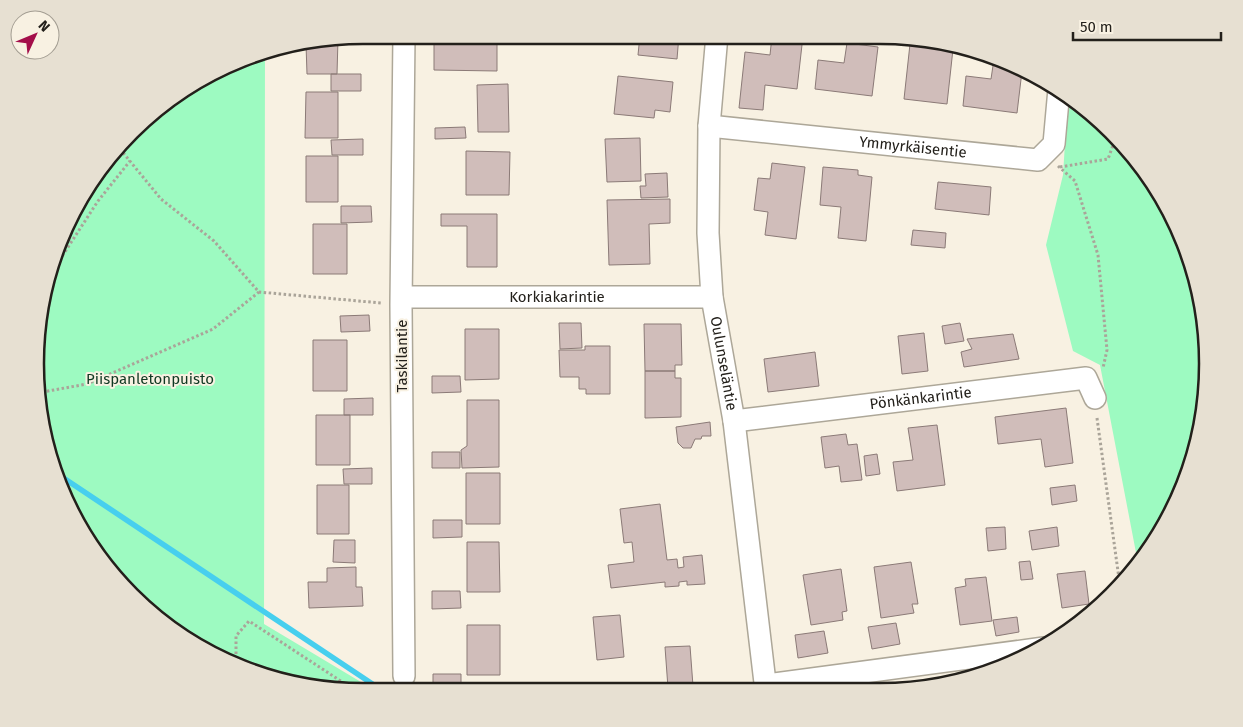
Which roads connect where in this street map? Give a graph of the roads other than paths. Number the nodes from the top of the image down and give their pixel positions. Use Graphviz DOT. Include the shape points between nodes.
graph roads {
  1 [pos="404,44"];
  2 [pos="716,44"];
  3 [pos="1058,99"];
  4 [pos="709,126"];
  5 [pos="712,297"];
  6 [pos="402,301"];
  7 [pos="1095,398"];
  8 [pos="734,421"];
  9 [pos="1017,652"];
  10 [pos="404,676"];
  11 [pos="766,683"];
  12 [pos="802,683"];
  1 -- 6 [label="street, Taskilantie"];
  2 -- 4 [label="street, Oulunseläntie"];
  3 -- 4 [label="street, Ymmyrkäisentie" via="1052,160"];
  4 -- 5 [label="street, Oulunseläntie" via="708,233"];
  5 -- 6 [label="street, Korkiakarintie"];
  5 -- 8 [label="street, Oulunseläntie"];
  6 -- 10 [label="street, Taskilantie"];
  7 -- 8 [label="street, Pönkänkarintie" via="1086,378"];
  8 -- 11 [label="street, Oulunseläntie"];
  9 -- 12 [label="street"];
}
